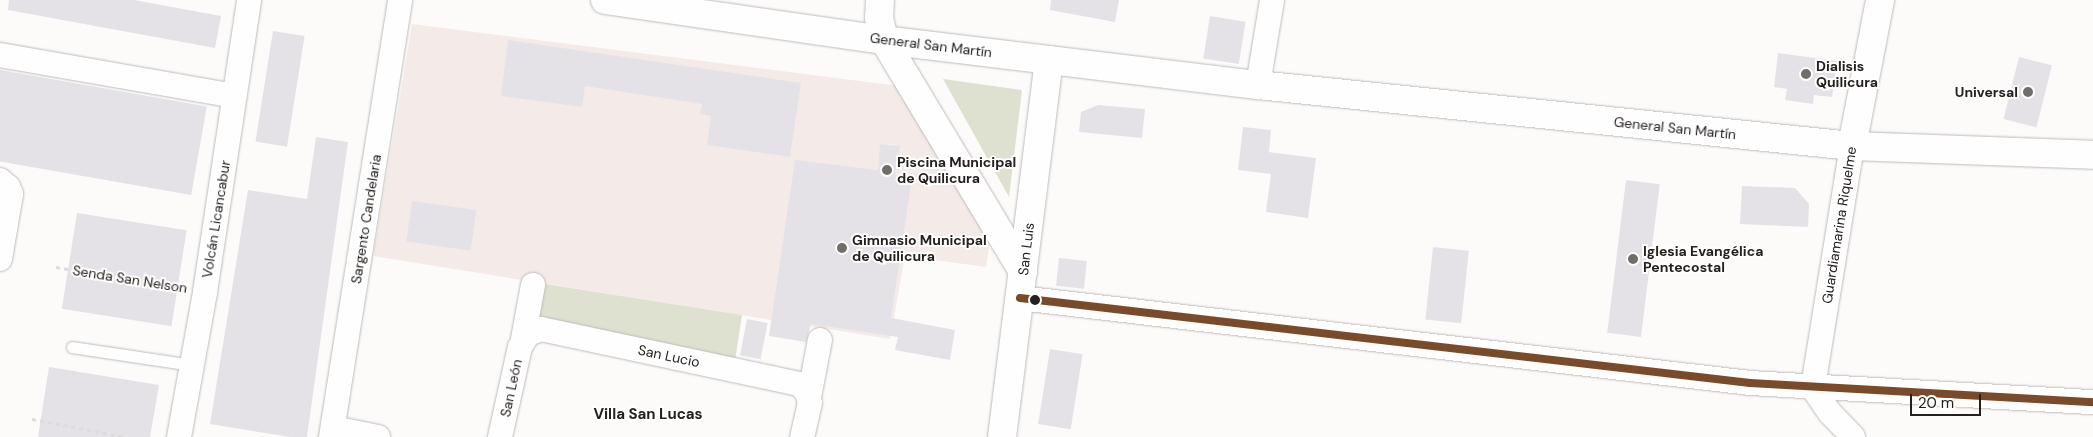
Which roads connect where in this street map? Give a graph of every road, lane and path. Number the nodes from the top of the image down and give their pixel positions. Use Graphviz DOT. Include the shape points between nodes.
graph roads {
  1 [pos="249,0"];
  2 [pos="400,0"];
  3 [pos="605,0"];
  4 [pos="880,0"];
  5 [pos="1272,0"];
  6 [pos="1880,0"];
  7 [pos="884,40"];
  8 [pos="0,55"];
  9 [pos="1049,60"];
  10 [pos="1258,85"];
  11 [pos="234,96"];
  12 [pos="1852,146"];
  13 [pos="2093,155"];
  14 [pos="4,184"];
  15 [pos="0,259"];
  16 [pos="56,267"];
  17 [pos="1023,271"];
  18 [pos="533,286"];
  19 [pos="205,292"];
  20 [pos="1020,298"];
  21 [pos="526,337"];
  22 [pos="820,340"];
  23 [pos="72,347"];
  24 [pos="192,365"];
  25 [pos="1813,388"];
  26 [pos="808,395"];
  27 [pos="2093,402"];
  28 [pos="32,419"];
  29 [pos="332,432"];
  30 [pos="126,437"];
  31 [pos="180,437"];
  32 [pos="378,437"];
  33 [pos="500,437"];
  34 [pos="802,437"];
  35 [pos="1002,437"];
  36 [pos="1853,437"];
  1 -- 11 [label="street, Volcán Licancabur"];
  2 -- 29 [label="street, Sargento Candelaria"];
  3 -- 7 [label="main road, General San Martín"];
  4 -- 7 [label="main road" via="879,18"];
  5 -- 10 [label="street"];
  6 -- 12 [label="main road, Guardiamarina Riquelme"];
  7 -- 9 [label="main road, General San Martín"];
  7 -- 17 [label="main road"];
  8 -- 11 [label="street"];
  9 -- 10 [label="main road, General San Martín"];
  9 -- 17 [label="main road, San Luis"];
  10 -- 12 [label="main road, General San Martín"];
  11 -- 19 [label="street, Volcán Licancabur"];
  12 -- 13 [label="main road, General San Martín"];
  12 -- 25 [label="street, Guardiamarina Riquelme"];
  14 -- 15 [label="street" via="11,194"];
  16 -- 19 [label="path, Senda San Nelson"];
  17 -- 20 [label="main road, San Luis"];
  18 -- 21 [label="street, San León"];
  19 -- 24 [label="street, Volcán Licancabur"];
  20 -- 25 [label="street"];
  20 -- 35 [label="main road, San Luis"];
  21 -- 26 [label="street, San Lucio" via="534,330 547,330 793,382"];
  21 -- 33 [label="street, San León"];
  22 -- 26 [label="street"];
  23 -- 24 [label="lane"];
  24 -- 31 [label="street, Volcán Licancabur"];
  25 -- 27 [label="street"];
  25 -- 36 [label="street" via="1830,413"];
  26 -- 34 [label="street"];
  28 -- 30 [label="path"];
  29 -- 32 [label="street"];
}
